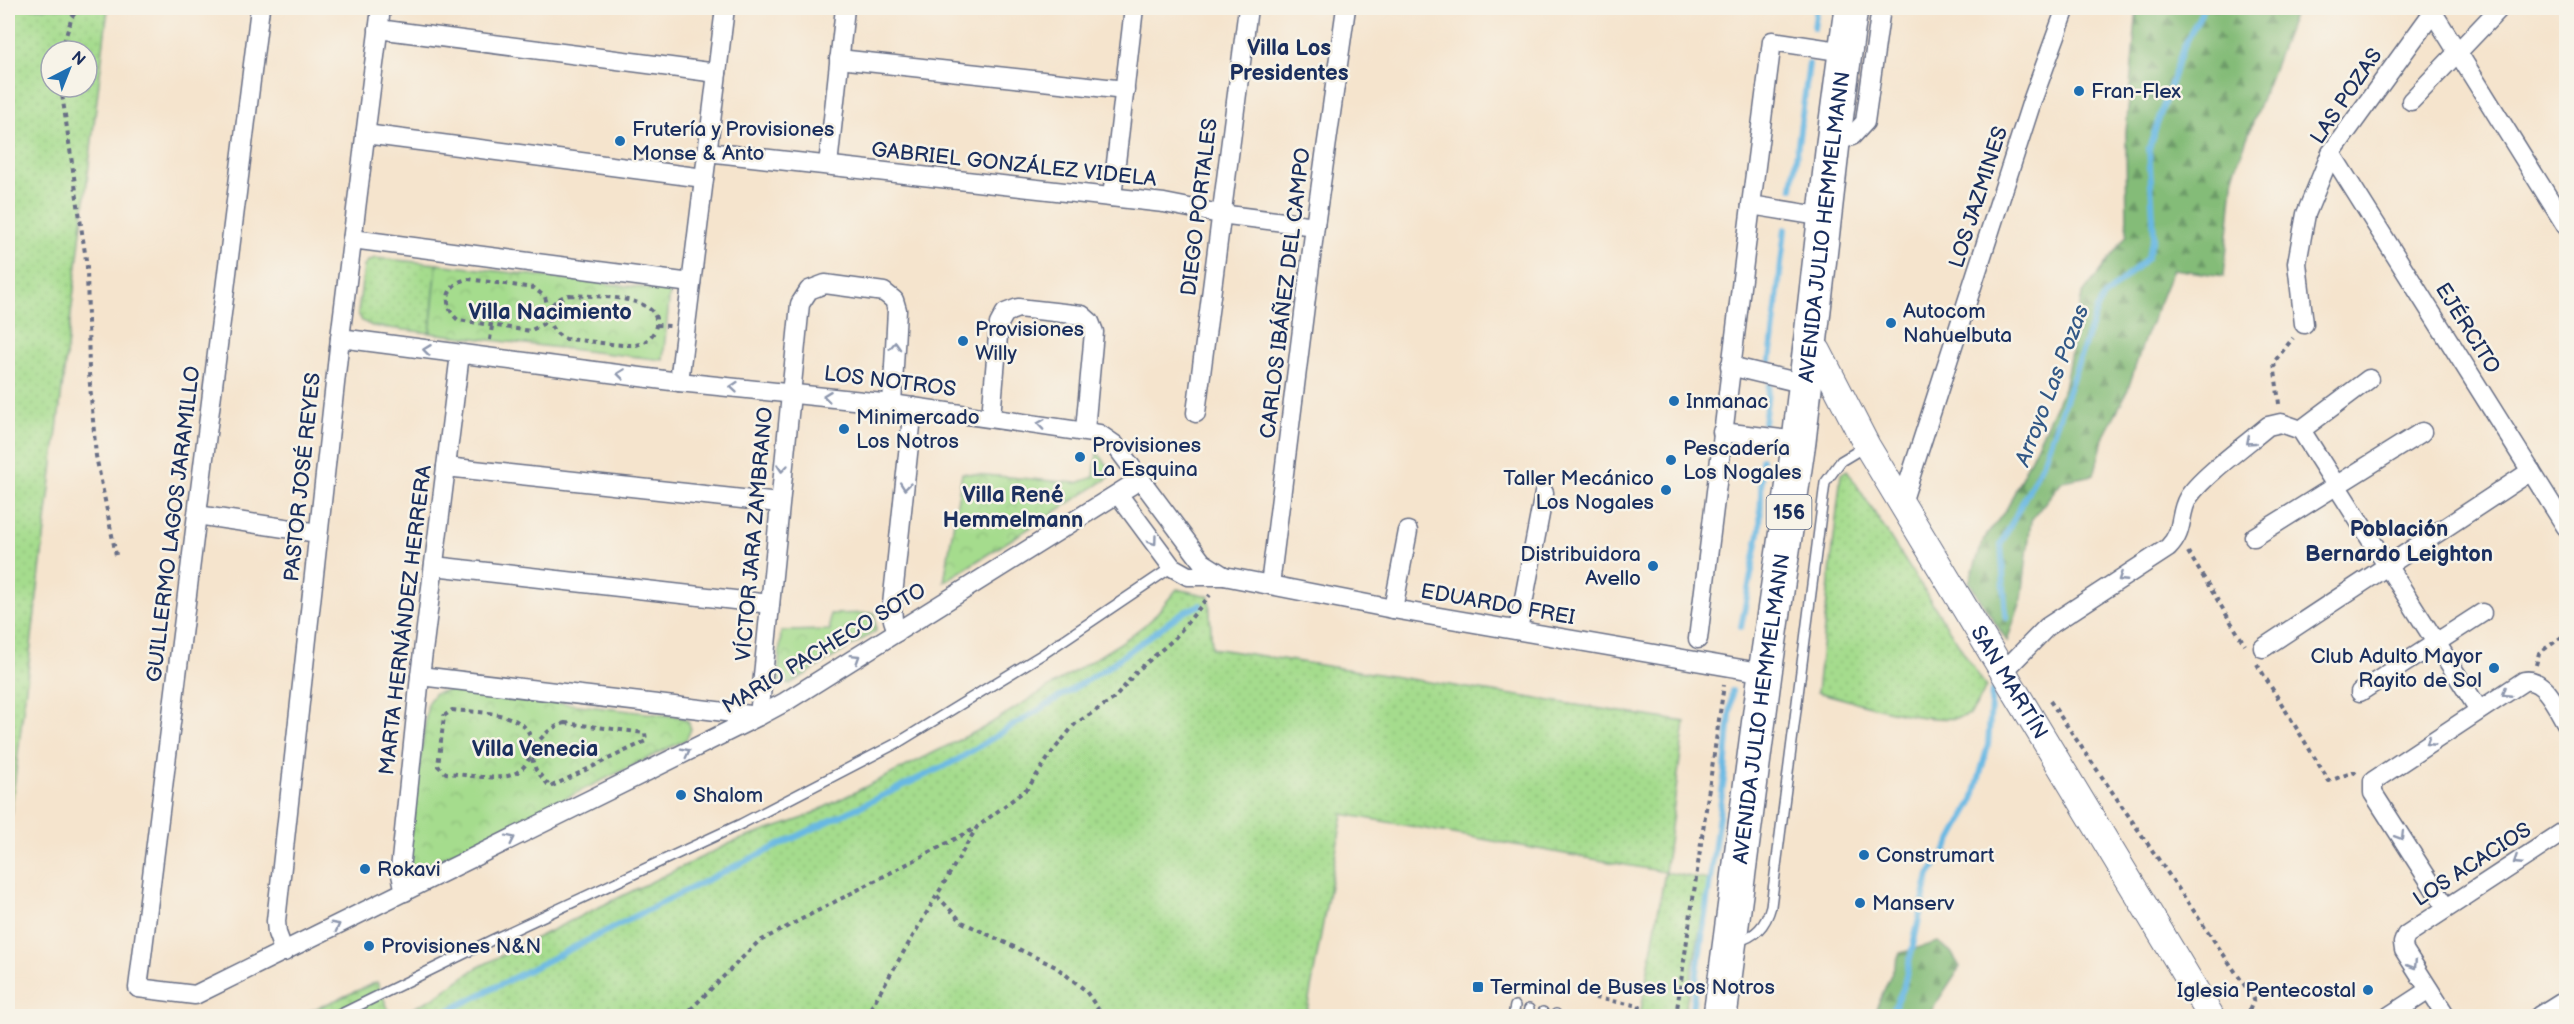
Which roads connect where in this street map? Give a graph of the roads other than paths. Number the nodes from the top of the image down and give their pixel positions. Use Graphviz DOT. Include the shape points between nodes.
graph roads {
  1 [pos="260,8"];
  2 [pos="381,8"];
  3 [pos="725,8"];
  4 [pos="845,8"];
  5 [pos="1134,8"];
  6 [pos="1248,8"];
  7 [pos="1346,8"];
  8 [pos="1851,8"];
  9 [pos="1881,8"];
  10 [pos="2066,8"];
  11 [pos="2434,9"];
  12 [pos="2498,10"];
  13 [pos="378,30"];
  14 [pos="1845,52"];
  15 [pos="2458,53"];
  16 [pos="839,58"];
  17 [pos="717,73"];
  18 [pos="1125,90"];
  19 [pos="2411,101"];
  20 [pos="365,134"];
  21 [pos="1833,143"];
  22 [pos="707,152"];
  23 [pos="2331,153"];
  24 [pos="828,165"];
  25 [pos="704,178"];
  26 [pos="1112,197"];
  27 [pos="1751,204"];
  28 [pos="1220,214"];
  29 [pos="1825,217"];
  30 [pos="1316,226"];
  31 [pos="2566,226"];
  32 [pos="352,239"];
  33 [pos="691,283"];
  34 [pos="2304,324"];
  35 [pos="340,338"];
  36 [pos="1811,349"];
  37 [pos="460,354"];
  38 [pos="1730,366"];
  39 [pos="2369,379"];
  40 [pos="679,382"];
  41 [pos="1806,384"];
  42 [pos="790,392"];
  43 [pos="892,404"];
  44 [pos="913,407"];
  45 [pos="1196,413"];
  46 [pos="991,417"];
  47 [pos="1085,430"];
  48 [pos="2301,430"];
  49 [pos="1722,432"];
  50 [pos="2422,432"];
  51 [pos="1799,441"];
  52 [pos="1867,446"];
  53 [pos="446,467"];
  54 [pos="2531,471"];
  55 [pos="1141,479"];
  56 [pos="2336,486"];
  57 [pos="1544,493"];
  58 [pos="1118,494"];
  59 [pos="779,503"];
  60 [pos="1902,503"];
  61 [pos="197,515"];
  62 [pos="2566,527"];
  63 [pos="1408,531"];
  64 [pos="318,533"];
  65 [pos="2253,537"];
  66 [pos="434,566"];
  67 [pos="2387,566"];
  68 [pos="1172,567"];
  69 [pos="1224,576"];
  70 [pos="1270,585"];
  71 [pos="770,604"];
  72 [pos="1393,609"];
  73 [pos="2482,613"];
  74 [pos="1518,630"];
  75 [pos="897,632"];
  76 [pos="1698,639"];
  77 [pos="2436,643"];
  78 [pos="2257,655"];
  79 [pos="2004,671"];
  80 [pos="1765,673"];
  81 [pos="420,676"];
  82 [pos="2360,692"];
  83 [pos="2479,710"];
  84 [pos="759,716"];
  85 [pos="2566,723"];
  86 [pos="2566,830"];
  87 [pos="405,892"];
  88 [pos="2446,907"];
  89 [pos="1729,943"];
  90 [pos="284,952"];
  91 [pos="2429,990"];
  92 [pos="195,995"];
  93 [pos="2566,999"];
  94 [pos="337,1017"];
  95 [pos="1720,1017"];
  96 [pos="2211,1017"];
  97 [pos="2388,1017"];
  98 [pos="2446,1017"];
  99 [pos="2539,1017"];
  1 -- 61 [label="street, GUILLERMO LAGOS JARAMILLO"];
  2 -- 13 [label="street, PASTOR JOSÉ REYES"];
  3 -- 17 [label="street"];
  4 -- 16 [label="street"];
  5 -- 18 [label="street"];
  6 -- 28 [label="street, DIEGO PORTALES"];
  7 -- 30 [label="street, CARLOS IBÁÑEZ DEL CAMPO"];
  8 -- 14 [label="highway, AVENIDA JULIO HEMMELMANN / 156"];
  9 -- 21 [label="street" via="1865,122 1852,135"];
  10 -- 60 [label="street, LOS JAZMINES" via="2032,101"];
  11 -- 15 [label="street"];
  11 -- 23 [label="street, LAS POZAS"];
  12 -- 15 [label="street"];
  13 -- 17 [label="street"];
  13 -- 20 [label="street, PASTOR JOSÉ REYES"];
  14 -- 21 [label="highway, AVENIDA JULIO HEMMELMANN / 156"];
  14 -- 27 [label="street" via="1772,41"];
  15 -- 19 [label="street"];
  15 -- 31 [label="street"];
  16 -- 18 [label="street"];
  16 -- 24 [label="street"];
  17 -- 22 [label="street"];
  18 -- 26 [label="street"];
  20 -- 25 [label="street"];
  20 -- 32 [label="street, PASTOR JOSÉ REYES"];
  21 -- 29 [label="highway, AVENIDA JULIO HEMMELMANN / 156"];
  22 -- 24 [label="street, GABRIEL GONZÁLEZ VIDELA"];
  22 -- 25 [label="street"];
  23 -- 34 [label="street, LAS POZAS" via="2306,214 2297,263"];
  23 -- 54 [label="street, EJÉRCITO"];
  24 -- 26 [label="street, GABRIEL GONZÁLEZ VIDELA"];
  25 -- 33 [label="street"];
  26 -- 28 [label="street, GABRIEL GONZÁLEZ VIDELA"];
  27 -- 29 [label="street"];
  27 -- 38 [label="street"];
  28 -- 30 [label="street, GABRIEL GONZÁLEZ VIDELA"];
  28 -- 45 [label="street, DIEGO PORTALES"];
  29 -- 36 [label="highway, AVENIDA JULIO HEMMELMANN / 156"];
  30 -- 70 [label="street, CARLOS IBÁÑEZ DEL CAMPO"];
  32 -- 33 [label="street"];
  32 -- 35 [label="street, PASTOR JOSÉ REYES"];
  33 -- 40 [label="street"];
  37 -- 35 [label="street, LOS NOTROS, one-way"];
  35 -- 64 [label="street, PASTOR JOSÉ REYES"];
  36 -- 41 [label="highway, AVENIDA JULIO HEMMELMANN / 156"];
  36 -- 52 [label="street, SAN MARTÍN" via="1818,351"];
  40 -- 37 [label="street, LOS NOTROS, one-way"];
  37 -- 53 [label="street, MARTA HERNÁNDEZ HERRERA"];
  38 -- 41 [label="street"];
  38 -- 49 [label="street"];
  39 -- 48 [label="street"];
  42 -- 40 [label="street, LOS NOTROS, one-way"];
  41 -- 51 [label="highway, AVENIDA JULIO HEMMELMANN / 156"];
  43 -- 42 [label="street, LOS NOTROS, one-way"];
  43 -- 42 [label="street, VÍCTOR JARA ZAMBRANO, one-way" via="897,310 894,300 884,292 825,284 809,290 800,304"];
  42 -- 59 [label="street, VÍCTOR JARA ZAMBRANO, one-way"];
  43 -- 44 [label="street, LOS NOTROS"];
  44 -- 46 [label="street, LOS NOTROS"];
  44 -- 75 [label="street, one-way" via="892,605"];
  47 -- 46 [label="street, LOS NOTROS, one-way"];
  46 -- 47 [label="street" via="999,324 1005,314 1018,308 1082,315 1094,332"];
  47 -- 55 [label="street, LOS NOTROS" via="1108,439"];
  48 -- 56 [label="street"];
  48 -- 79 [label="street, one-way" via="2282,423 2268,426 2195,489 2185,503 2178,536 2168,548 2047,627"];
  49 -- 51 [label="street"];
  49 -- 76 [label="street"];
  50 -- 56 [label="street"];
  51 -- 80 [label="highway, AVENIDA JULIO HEMMELMANN / 156"];
  52 -- 60 [label="street, SAN MARTÍN"];
  52 -- 89 [label="lane" via="1841,461 1825,483 1771,906 1758,931"];
  53 -- 59 [label="street"];
  53 -- 66 [label="street, MARTA HERNÁNDEZ HERRERA"];
  54 -- 62 [label="street, EJÉRCITO"];
  54 -- 67 [label="street"];
  55 -- 58 [label="street, MARIO PACHECO SOTO"];
  55 -- 69 [label="street, LOS NOTROS" via="1202,562"];
  56 -- 65 [label="street"];
  56 -- 67 [label="street"];
  57 -- 74 [label="street"];
  58 -- 68 [label="street, one-way"];
  58 -- 75 [label="street, MARIO PACHECO SOTO"];
  59 -- 71 [label="street, VÍCTOR JARA ZAMBRANO"];
  60 -- 79 [label="street, SAN MARTÍN"];
  61 -- 64 [label="street"];
  61 -- 92 [label="street, GUILLERMO LAGOS JARAMILLO" via="138,988"];
  63 -- 72 [label="street"];
  64 -- 90 [label="street, PASTOR JOSÉ REYES" via="276,921"];
  66 -- 71 [label="street"];
  66 -- 81 [label="street, MARTA HERNÁNDEZ HERRERA"];
  67 -- 77 [label="street"];
  67 -- 78 [label="street"];
  68 -- 69 [label="street" via="1188,576"];
  68 -- 94 [label="lane" via="1043,654 899,742 741,824"];
  69 -- 70 [label="street, EDUARDO FREI"];
  70 -- 72 [label="street, EDUARDO FREI"];
  71 -- 84 [label="street, VÍCTOR JARA ZAMBRANO"];
  72 -- 74 [label="street, EDUARDO FREI"];
  73 -- 77 [label="street"];
  74 -- 80 [label="street, EDUARDO FREI"];
  84 -- 75 [label="street, MARIO PACHECO SOTO, one-way"];
  77 -- 82 [label="street"];
  77 -- 83 [label="street"];
  79 -- 96 [label="street, SAN MARTÍN"];
  80 -- 89 [label="highway, AVENIDA JULIO HEMMELMANN / 156"];
  81 -- 84 [label="street"];
  81 -- 87 [label="street, MARTA HERNÁNDEZ HERRERA" via="400,870"];
  85 -- 83 [label="street, one-way" via="2534,681 2524,681"];
  83 -- 88 [label="street, one-way" via="2375,779 2372,786"];
  87 -- 84 [label="street, MARIO PACHECO SOTO, one-way"];
  86 -- 88 [label="street, LOS ACACIOS, one-way"];
  90 -- 87 [label="street, MARIO PACHECO SOTO, one-way"];
  88 -- 91 [label="street, LOS ACACIOS, one-way" via="2404,939 2404,950"];
  89 -- 95 [label="highway, AVENIDA JULIO HEMMELMANN / 156"];
  90 -- 92 [label="street, MARIO PACHECO SOTO"];
  91 -- 97 [label="street"];
  91 -- 98 [label="street"];
  93 -- 99 [label="street"];
}
